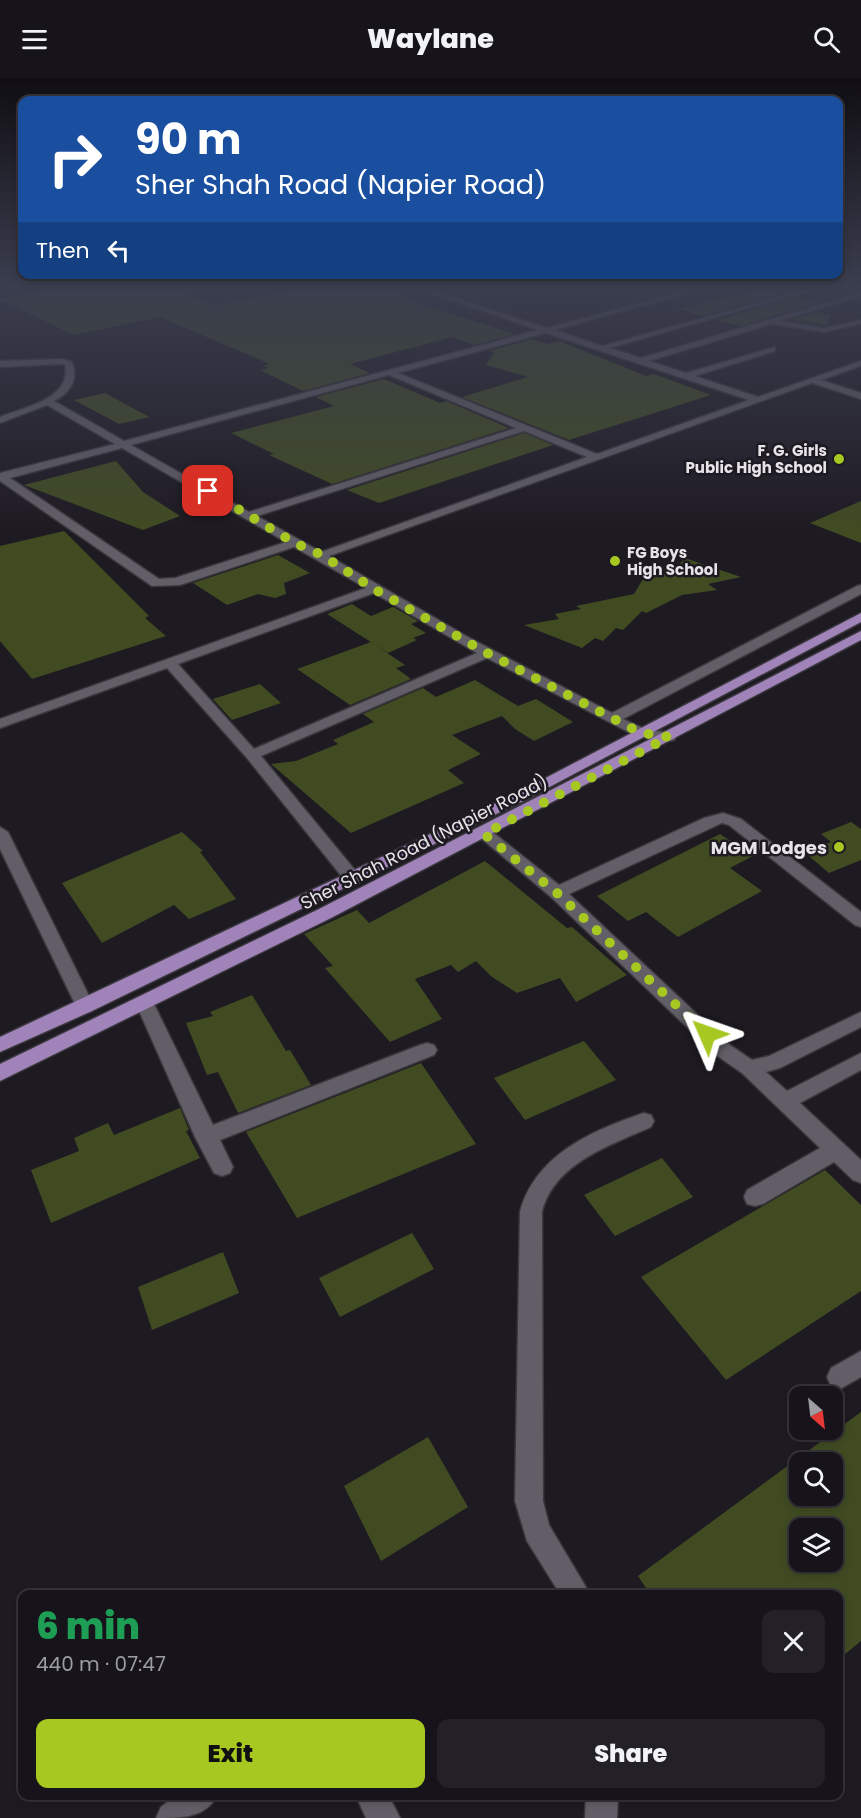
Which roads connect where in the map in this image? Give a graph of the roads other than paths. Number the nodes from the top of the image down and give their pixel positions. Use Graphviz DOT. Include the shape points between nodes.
graph roads {
  1 [pos="71,370"];
  2 [pos="395,370"];
  3 [pos="669,370"];
  4 [pos="704,370"];
  5 [pos="840,370"];
  6 [pos="388,372"];
  7 [pos="686,376"];
  8 [pos="811,380"];
  9 [pos="861,396"];
  10 [pos="756,399"];
  11 [pos="47,401"];
  12 [pos="0,420"];
  13 [pos="524,428"];
  14 [pos="125,444"];
  15 [pos="598,458"];
  16 [pos="1,477"];
  17 [pos="250,515"];
  18 [pos="295,543"];
  19 [pos="322,555"];
  20 [pos="374,589"];
  21 [pos="861,589"];
  22 [pos="844,598"];
  23 [pos="861,605"];
  24 [pos="861,616"];
  25 [pos="861,635"];
  26 [pos="487,653"];
  27 [pos="171,664"];
  28 [pos="612,719"];
  29 [pos="0,724"];
  30 [pos="641,733"];
  31 [pos="669,737"];
  32 [pos="252,754"];
  33 [pos="0,832"];
  34 [pos="484,834"];
  35 [pos="353,879"];
  36 [pos="557,893"];
  37 [pos="861,921"];
  38 [pos="145,1005"];
  39 [pos="85,1006"];
  40 [pos="861,1019"];
  41 [pos="0,1045"];
  42 [pos="427,1050"];
  43 [pos="861,1061"];
  44 [pos="749,1068"];
  45 [pos="0,1073"];
  46 [pos="784,1102"];
  47 [pos="644,1121"];
  48 [pos="206,1137"];
  49 [pos="835,1150"];
  50 [pos="222,1167"];
  51 [pos="861,1174"];
  52 [pos="755,1197"];
  53 [pos="861,1362"];
  54 [pos="840,1377"];
  55 [pos="574,1590"];
  56 [pos="196,1800"];
  57 [pos="374,1800"];
  58 [pos="602,1800"];
  59 [pos="172,1818"];
  60 [pos="384,1818"];
  61 [pos="601,1818"];
  1 -- 11 [label="street" via="67,388"];
  2 -- 6 [label="street"];
  3 -- 7 [label="street"];
  4 -- 7 [label="street"];
  5 -- 8 [label="street"];
  6 -- 13 [label="street"];
  6 -- 14 [label="street"];
  7 -- 10 [label="street"];
  8 -- 9 [label="street"];
  8 -- 10 [label="street"];
  10 -- 15 [label="street"];
  11 -- 12 [label="street"];
  11 -- 14 [label="street"];
  13 -- 15 [label="street"];
  13 -- 17 [label="street"];
  14 -- 16 [label="street"];
  14 -- 17 [label="street"];
  15 -- 19 [label="street"];
  16 -- 18 [label="street" via="156,583 176,582"];
  17 -- 18 [label="street"];
  18 -- 19 [label="street"];
  19 -- 20 [label="street"];
  20 -- 26 [label="street"];
  20 -- 27 [label="street"];
  21 -- 22 [label="street"];
  22 -- 23 [label="street"];
  22 -- 28 [label="street"];
  24 -- 30 [label="main road, Sher Shah Road (Napier Road)"];
  25 -- 31 [label="main road, Sher Shah Road (Napier Road)"];
  26 -- 28 [label="street"];
  26 -- 32 [label="street"];
  27 -- 29 [label="street"];
  27 -- 32 [label="street"];
  28 -- 30 [label="street"];
  30 -- 31 [label="street"];
  30 -- 35 [label="main road, Sher Shah Road (Napier Road)"];
  31 -- 34 [label="main road, Sher Shah Road (Napier Road)"];
  32 -- 35 [label="street"];
  33 -- 39 [label="street"];
  34 -- 36 [label="street"];
  34 -- 38 [label="main road, Sher Shah Road (Napier Road)"];
  35 -- 39 [label="main road, Sher Shah Road (Napier Road)"];
  36 -- 37 [label="street" via="723,818 735,822"];
  36 -- 44 [label="street" via="723,1050"];
  38 -- 45 [label="main road, Sher Shah Road (Napier Road)"];
  38 -- 48 [label="street"];
  39 -- 41 [label="main road, Sher Shah Road (Napier Road)"];
  40 -- 44 [label="street" via="773,1063"];
  42 -- 48 [label="street"];
  43 -- 46 [label="street"];
  44 -- 46 [label="street"];
  46 -- 49 [label="street"];
  47 -- 55 [label="street" via="590,1145 555,1168 531,1208 530,1501 537,1531"];
  48 -- 50 [label="street"];
  49 -- 51 [label="street"];
  49 -- 52 [label="street"];
  53 -- 54 [label="street"];
  56 -- 59 [label="street"];
  57 -- 60 [label="street"];
  58 -- 61 [label="street"];
}
